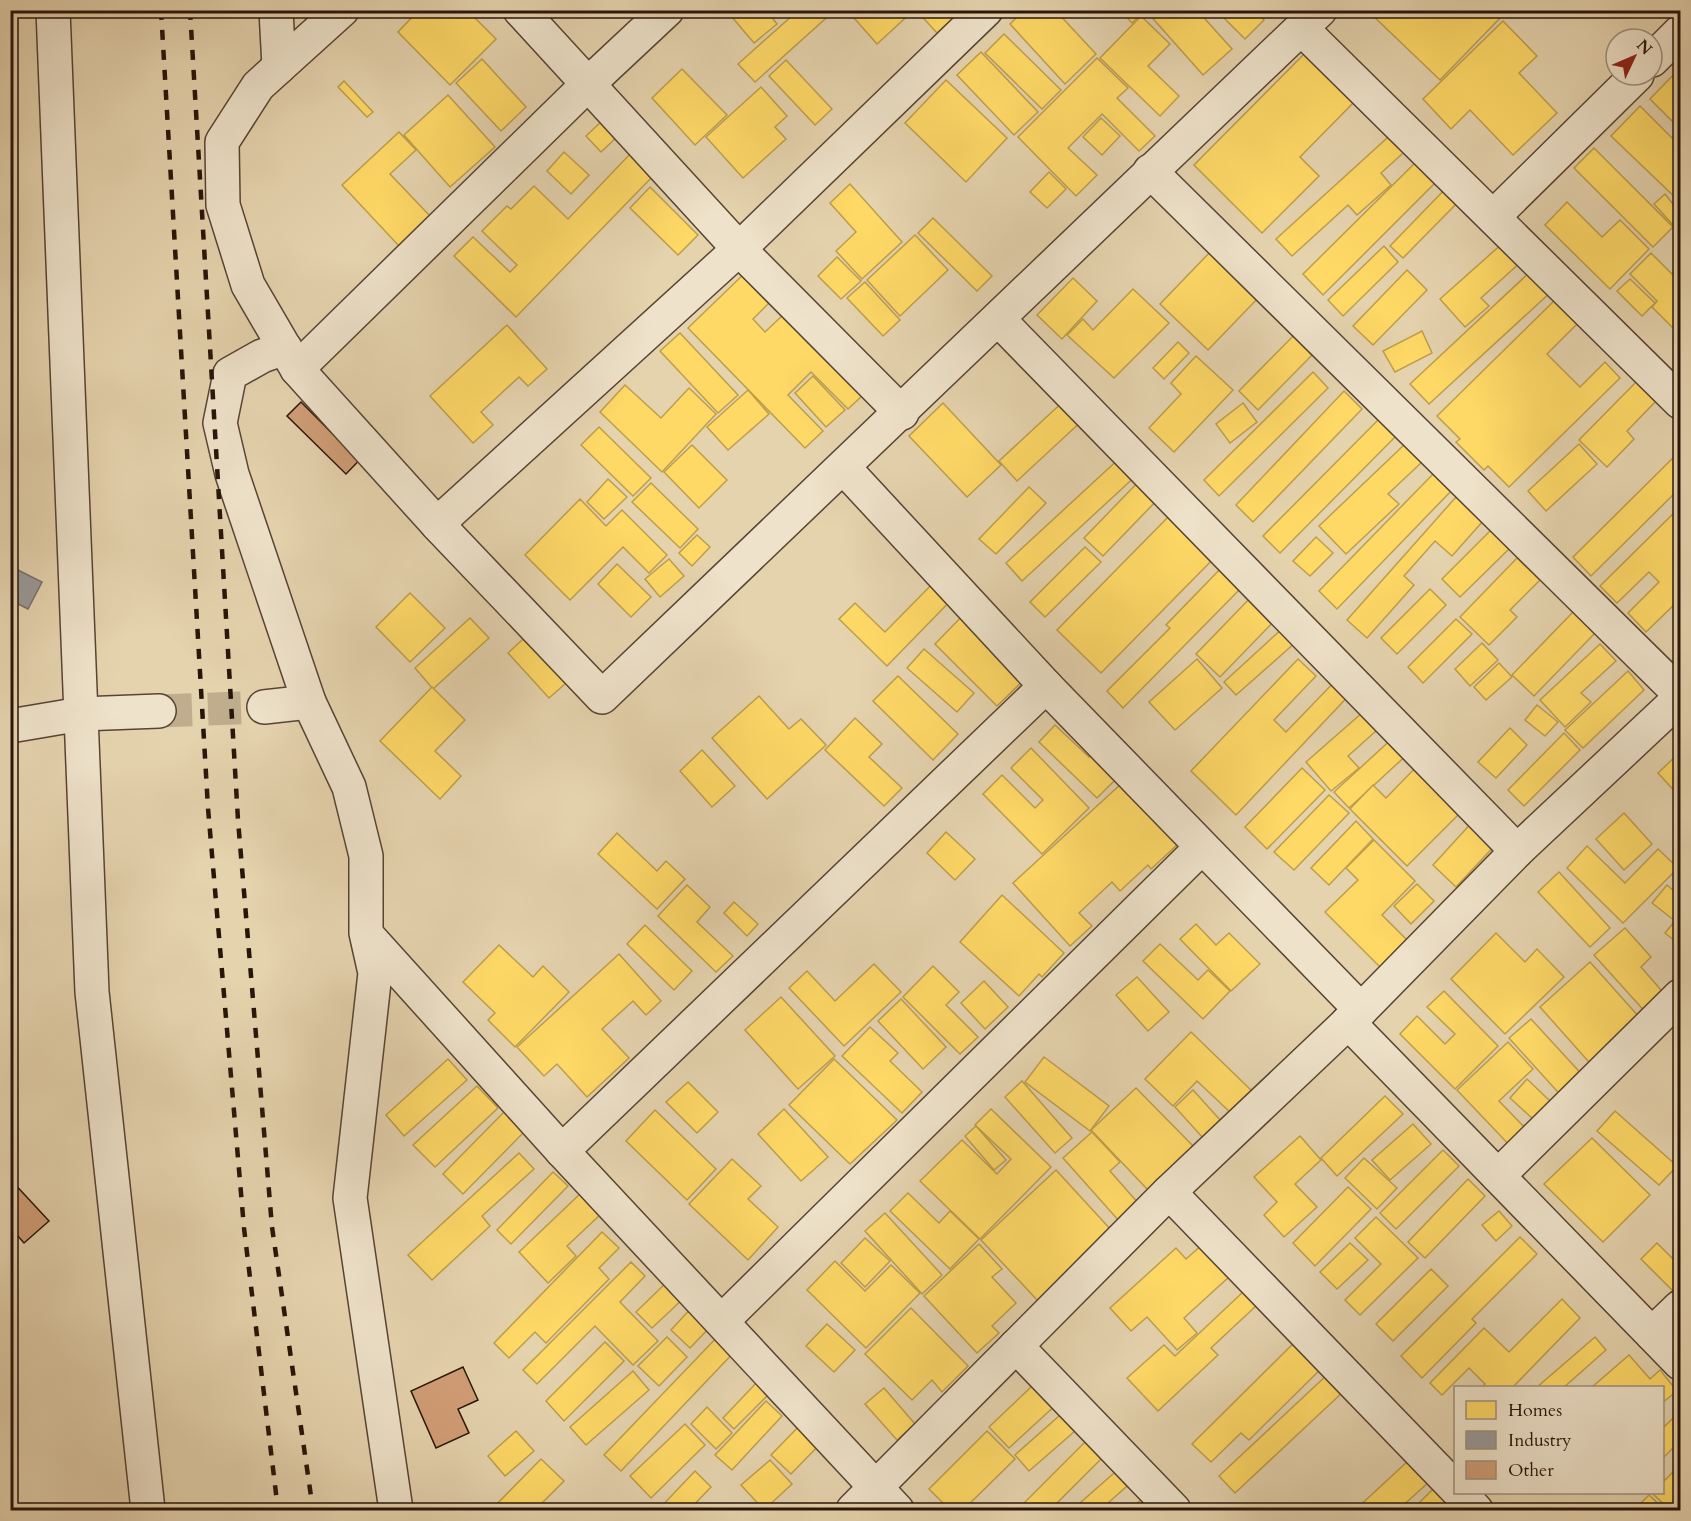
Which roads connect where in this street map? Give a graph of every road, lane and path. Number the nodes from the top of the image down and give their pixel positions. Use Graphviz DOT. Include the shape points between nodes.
graph roads {
  1 [pos="53,10"];
  2 [pos="276,10"];
  3 [pos="342,10"];
  4 [pos="520,10"];
  5 [pos="667,10"];
  6 [pos="986,10"];
  7 [pos="1311,20"];
  8 [pos="1680,32"];
  9 [pos="1664,48"];
  10 [pos="279,67"];
  11 [pos="588,84"];
  12 [pos="1625,87"];
  13 [pos="1150,171"];
  14 [pos="1493,217"];
  15 [pos="739,249"];
  16 [pos="999,320"];
  17 [pos="291,359"];
  18 [pos="1680,402"];
  19 [pos="902,413"];
  20 [pos="844,468"];
  21 [pos="437,524"];
  22 [pos="1046,686"];
  23 [pos="1680,696"];
  24 [pos="309,702"];
  25 [pos="264,707"];
  26 [pos="159,711"];
  27 [pos="81,714"];
  28 [pos="10,726"];
  29 [pos="1201,848"];
  30 [pos="1517,851"];
  31 [pos="366,933"];
  32 [pos="1680,996"];
  33 [pos="1354,1016"];
  34 [pos="562,1151"];
  35 [pos="1498,1176"];
  36 [pos="1170,1192"];
  37 [pos="1680,1306"];
  38 [pos="722,1321"];
  39 [pos="1652,1334"];
  40 [pos="1016,1346"];
  41 [pos="1680,1363"];
  42 [pos="1454,1488"];
  43 [pos="1461,1494"];
  44 [pos="875,1503"];
  45 [pos="148,1510"];
  46 [pos="396,1510"];
  47 [pos="1174,1510"];
  48 [pos="1476,1510"];
  1 -- 27 [label="street"];
  2 -- 10 [label="street"];
  3 -- 10 [label="street"];
  4 -- 11 [label="street"];
  5 -- 11 [label="street"];
  6 -- 15 [label="street"];
  7 -- 13 [label="street"];
  7 -- 14 [label="street"];
  8 -- 9 [label="street"];
  10 -- 17 [label="street" via="258,86 222,142 223,205 248,285"];
  11 -- 15 [label="street"];
  11 -- 17 [label="street"];
  12 -- 14 [label="street"];
  13 -- 16 [label="street"];
  13 -- 23 [label="street"];
  14 -- 18 [label="street"];
  15 -- 19 [label="street"];
  15 -- 21 [label="street"];
  16 -- 19 [label="street"];
  16 -- 30 [label="street"];
  17 -- 21 [label="street"];
  17 -- 24 [label="street" via="262,356 230,374 220,423 232,474"];
  19 -- 20 [label="street"];
  20 -- 21 [label="street" via="602,697"];
  20 -- 22 [label="street"];
  22 -- 29 [label="street"];
  22 -- 34 [label="street"];
  23 -- 30 [label="street"];
  24 -- 25 [label="street"];
  24 -- 31 [label="street" via="350,787 366,856"];
  26 -- 27 [label="street"];
  27 -- 28 [label="street"];
  27 -- 45 [label="street" via="92,992"];
  29 -- 33 [label="street"];
  29 -- 38 [label="street"];
  30 -- 33 [label="street"];
  31 -- 34 [label="street"];
  31 -- 46 [label="street" via="375,973 350,1198"];
  32 -- 35 [label="street"];
  33 -- 35 [label="street"];
  33 -- 36 [label="street"];
  34 -- 38 [label="street"];
  35 -- 39 [label="street"];
  36 -- 40 [label="street"];
  36 -- 42 [label="street"];
  37 -- 39 [label="street"];
  38 -- 44 [label="street"];
  39 -- 41 [label="street"];
  40 -- 44 [label="street"];
  40 -- 47 [label="street"];
  43 -- 48 [label="street"];
}
